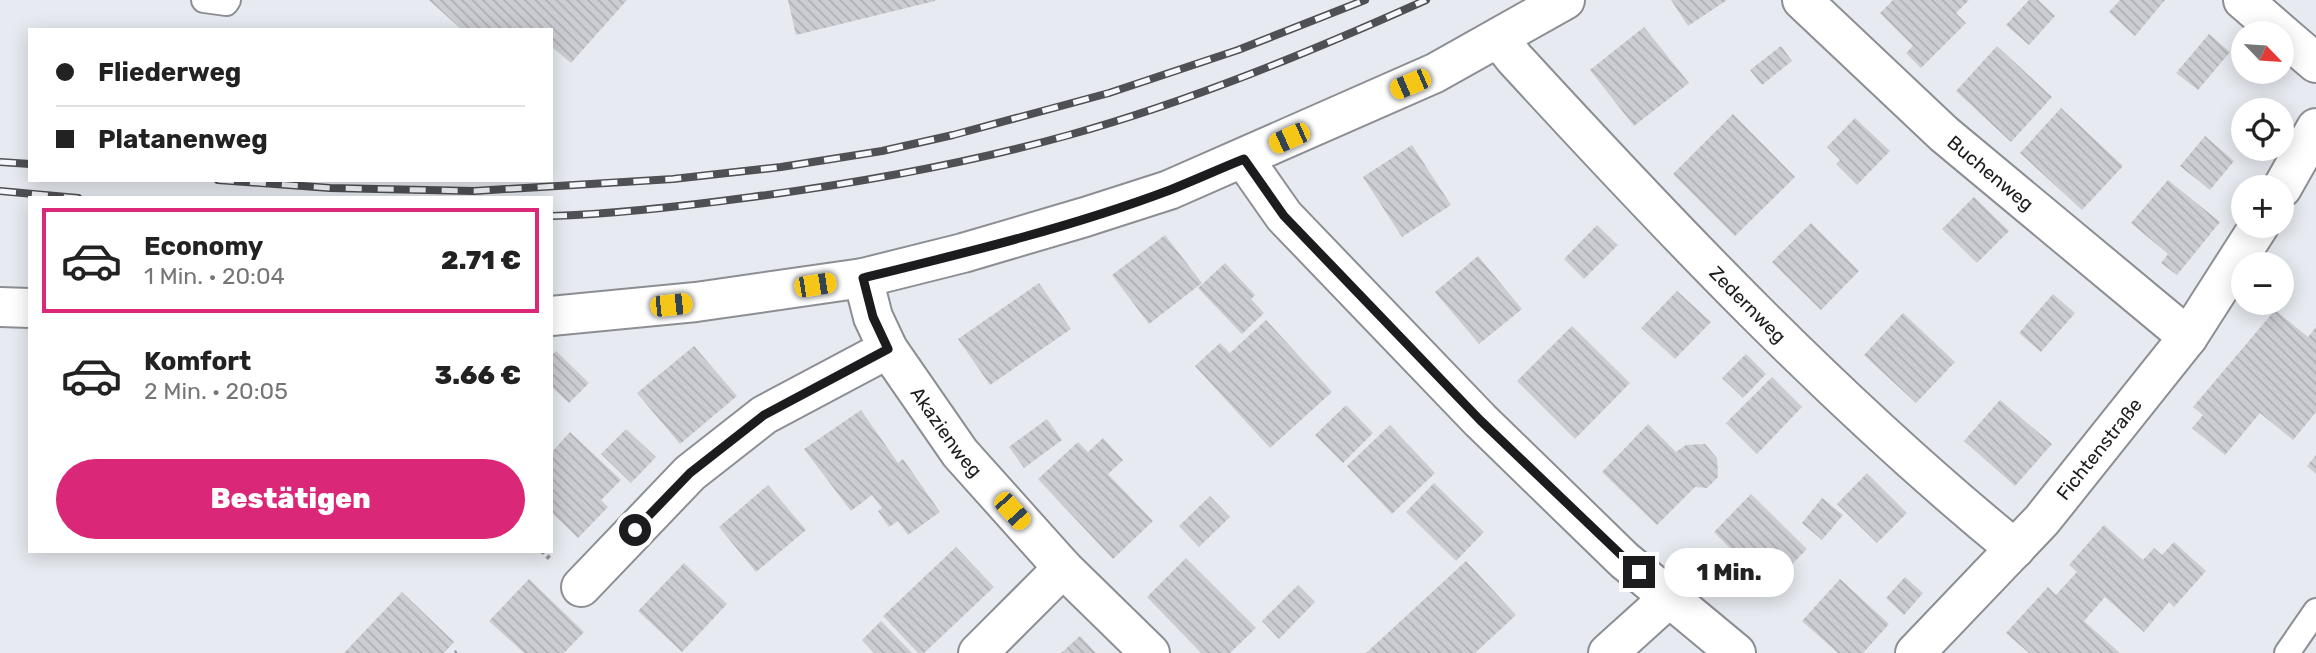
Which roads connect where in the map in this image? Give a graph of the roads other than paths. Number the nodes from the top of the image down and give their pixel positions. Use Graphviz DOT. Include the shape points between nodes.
graph roads {
  1 [pos="204,0"];
  2 [pos="228,0"];
  3 [pos="1565,0"];
  4 [pos="1802,0"];
  5 [pos="2243,0"];
  6 [pos="2266,21"];
  7 [pos="1499,39"];
  8 [pos="2294,45"];
  9 [pos="2316,63"];
  10 [pos="2316,128"];
  11 [pos="1244,159"];
  12 [pos="2289,175"];
  13 [pos="2251,238"];
  14 [pos="863,278"];
  15 [pos="0,307"];
  16 [pos="28,308"];
  17 [pos="553,316"];
  18 [pos="2188,337"];
  19 [pos="888,349"];
  20 [pos="2015,550"];
  21 [pos="1063,568"];
  22 [pos="580,587"];
  23 [pos="1670,597"];
  24 [pos="2316,611"];
  25 [pos="978,653"];
  26 [pos="1150,653"];
  27 [pos="1608,653"];
  28 [pos="1736,653"];
  29 [pos="1915,653"];
  30 [pos="2287,653"];
  1 -- 2 [label="lane"];
  3 -- 7 [label="street"];
  4 -- 18 [label="street, Buchenweg" via="1944,134"];
  5 -- 6 [label="street"];
  7 -- 11 [label="street"];
  7 -- 20 [label="street, Zedernweg" via="1646,202 1757,313 1875,429"];
  8 -- 9 [label="street"];
  10 -- 12 [label="street"];
  11 -- 14 [label="street" via="1085,217"];
  11 -- 23 [label="street" via="1284,216 1480,420 1624,560"];
  13 -- 18 [label="street, Fichtenstraße"];
  14 -- 17 [label="street" via="696,302"];
  14 -- 19 [label="street, Akazienweg" via="873,317"];
  15 -- 16 [label="street"];
  18 -- 20 [label="street, Fichtenstraße"];
  19 -- 21 [label="street, Akazienweg" via="960,453"];
  19 -- 22 [label="street" via="764,415 690,473"];
  20 -- 29 [label="street, Fichtenstraße"];
  21 -- 25 [label="street"];
  21 -- 26 [label="street, Akazienweg"];
  23 -- 27 [label="street"];
  23 -- 28 [label="street"];
  24 -- 30 [label="lane"];
}
